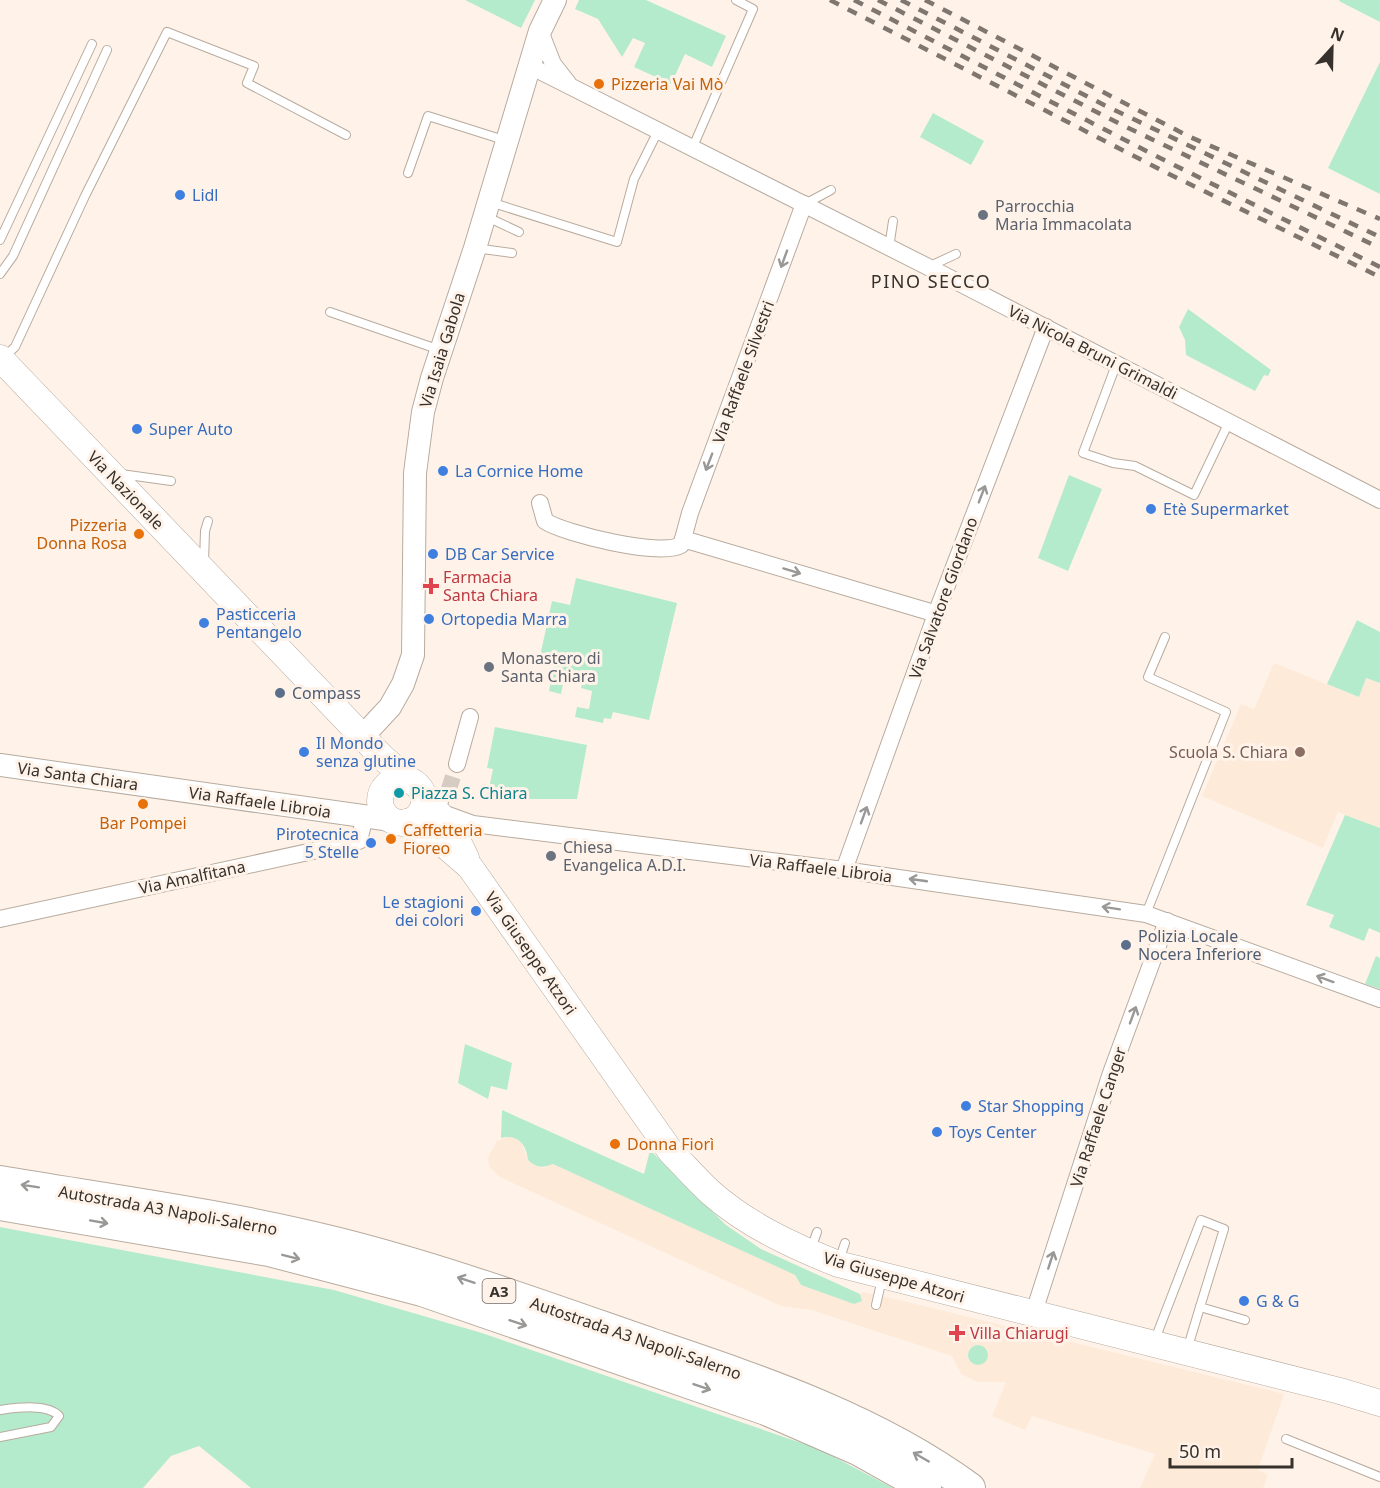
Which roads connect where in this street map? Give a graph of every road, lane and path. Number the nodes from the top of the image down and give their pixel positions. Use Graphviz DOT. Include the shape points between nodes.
graph roads {
  1 [pos="555,0"];
  2 [pos="736,0"];
  3 [pos="540,31"];
  4 [pos="92,44"];
  5 [pos="107,50"];
  6 [pos="530,66"];
  7 [pos="580,92"];
  8 [pos="658,131"];
  9 [pos="346,135"];
  10 [pos="507,141"];
  11 [pos="692,149"];
  12 [pos="408,173"];
  13 [pos="831,190"];
  14 [pos="804,204"];
  15 [pos="487,209"];
  16 [pos="893,221"];
  17 [pos="519,232"];
  18 [pos="0,240"];
  19 [pos="475,248"];
  20 [pos="889,248"];
  21 [pos="512,253"];
  22 [pos="956,254"];
  23 [pos="928,267"];
  24 [pos="0,274"];
  25 [pos="330,312"];
  26 [pos="1047,327"];
  27 [pos="440,351"];
  28 [pos="1,358"];
  29 [pos="1116,365"];
  30 [pos="1230,421"];
  31 [pos="109,472"];
  32 [pos="171,481"];
  33 [pos="1380,500"];
  34 [pos="540,503"];
  35 [pos="208,521"];
  36 [pos="683,539"];
  37 [pos="204,571"];
  38 [pos="937,614"];
  39 [pos="252,622"];
  40 [pos="1166,638"];
  41 [pos="470,717"];
  42 [pos="364,735"];
  43 [pos="383,758"];
  44 [pos="457,764"];
  45 [pos="0,765"];
  46 [pos="409,780"];
  47 [pos="144,782"];
  48 [pos="437,801"];
  49 [pos="385,811"];
  50 [pos="456,833"];
  51 [pos="844,870"];
  52 [pos="1146,914"];
  53 [pos="0,919"];
  54 [pos="1167,921"];
  55 [pos="1380,999"];
  56 [pos="0,1181"];
  57 [pos="0,1205"];
  58 [pos="883,1276"];
  59 [pos="876,1305"];
  60 [pos="1200,1307"];
  61 [pos="1033,1315"];
  62 [pos="1245,1320"];
  63 [pos="1153,1345"];
  64 [pos="1186,1353"];
  65 [pos="1380,1403"];
  66 [pos="0,1410"];
  67 [pos="0,1437"];
  68 [pos="1286,1439"];
  69 [pos="1380,1477"];
  70 [pos="926,1488"];
  71 [pos="970,1488"];
  1 -- 3 [label="street, Via Isaia Gabola"];
  2 -- 11 [label="lane" via="753,9"];
  3 -- 6 [label="street, Via Isaia Gabola"];
  3 -- 7 [label="street, Via Nicola Bruni Grimaldi" via="553,64"];
  4 -- 18 [label="lane"];
  5 -- 24 [label="lane" via="13,256"];
  6 -- 7 [label="street, Via Nicola Bruni Grimaldi"];
  6 -- 10 [label="street, Via Isaia Gabola"];
  7 -- 8 [label="street, Via Nicola Bruni Grimaldi"];
  8 -- 11 [label="street, Via Nicola Bruni Grimaldi"];
  8 -- 15 [label="lane" via="634,179 617,242"];
  9 -- 28 [label="lane" via="247,83 254,66 167,32 15,347"];
  10 -- 12 [label="lane" via="428,116"];
  10 -- 15 [label="street, Via Isaia Gabola"];
  11 -- 14 [label="street, Via Nicola Bruni Grimaldi"];
  13 -- 14 [label="lane"];
  14 -- 20 [label="street, Via Nicola Bruni Grimaldi"];
  14 -- 36 [label="street, Via Raffaele Silvestri, one-way"];
  15 -- 17 [label="lane"];
  15 -- 19 [label="street, Via Isaia Gabola"];
  16 -- 20 [label="lane"];
  19 -- 21 [label="lane"];
  19 -- 27 [label="street, Via Isaia Gabola"];
  20 -- 23 [label="street, Via Nicola Bruni Grimaldi"];
  22 -- 23 [label="lane"];
  23 -- 26 [label="street, Via Nicola Bruni Grimaldi"];
  25 -- 27 [label="lane"];
  26 -- 29 [label="street, Via Nicola Bruni Grimaldi"];
  38 -- 26 [label="street, Via Salvatore Giordano, one-way"];
  27 -- 42 [label="street, Via Isaia Gabola" via="423,412 415,473 413,655 390,707"];
  28 -- 31 [label="main road, Via Nazionale"];
  29 -- 30 [label="street, Via Nicola Bruni Grimaldi"];
  29 -- 30 [label="lane" via="1083,453 1113,464 1135,466 1194,495"];
  30 -- 33 [label="street, Via Nicola Bruni Grimaldi"];
  31 -- 32 [label="lane"];
  31 -- 37 [label="main road, Via Nazionale"];
  34 -- 36 [label="street" via="545,521 556,528 638,547 675,549"];
  35 -- 37 [label="lane"];
  36 -- 38 [label="street, one-way"];
  37 -- 39 [label="main road, Via Nazionale"];
  51 -- 38 [label="street, Via Salvatore Giordano, one-way"];
  39 -- 42 [label="main road, Via Giuseppe Atzori"];
  40 -- 52 [label="lane" via="1149,677 1226,712"];
  41 -- 44 [label="street"];
  42 -- 43 [label="main road, Via Giuseppe Atzori"];
  43 -- 46 [label="main road, Via Giuseppe Atzori"];
  43 -- 49 [label="main road"];
  45 -- 47 [label="street, Via Santa Chiara"];
  46 -- 48 [label="main road, Via Giuseppe Atzori"];
  46 -- 49 [label="main road" via="389,783"];
  47 -- 49 [label="street, Via Raffaele Libroia"];
  48 -- 49 [label="main road" via="417,817"];
  48 -- 50 [label="main road, Via Giuseppe Atzori"];
  49 -- 50 [label="main road"];
  49 -- 53 [label="street, Via Amalfitana" via="359,841"];
  50 -- 51 [label="street, Via Raffaele Libroia"];
  50 -- 58 [label="main road, Via Giuseppe Atzori" via="470,867 671,1152 710,1192 796,1248 813,1243"];
  52 -- 51 [label="street, Via Raffaele Libroia, one-way"];
  52 -- 54 [label="street, Via Raffaele Libroia"];
  55 -- 54 [label="street, Via Raffaele Libroia, one-way"];
  61 -- 54 [label="street, Via Raffaele Canger, one-way" via="1111,1073"];
  71 -- 56 [label="highway, Autostrada A3 Napoli-Salerno / A3, one-way" via="872,1429 804,1399 447,1273 279,1229"];
  57 -- 70 [label="highway, Autostrada A3 Napoli-Salerno / A3, one-way" via="269,1251 423,1291 766,1410 843,1443"];
  58 -- 59 [label="lane"];
  58 -- 61 [label="main road, Via Giuseppe Atzori"];
  60 -- 62 [label="lane"];
  60 -- 63 [label="lane" via="1224,1229 1201,1220"];
  60 -- 64 [label="lane"];
  61 -- 63 [label="main road, Via Giuseppe Atzori"];
  63 -- 64 [label="main road, Via Giuseppe Atzori"];
  64 -- 65 [label="main road, Via Giuseppe Atzori"];
  66 -- 67 [label="lane" via="39,1408 59,1416 51,1426"];
  68 -- 69 [label="lane"];
}
